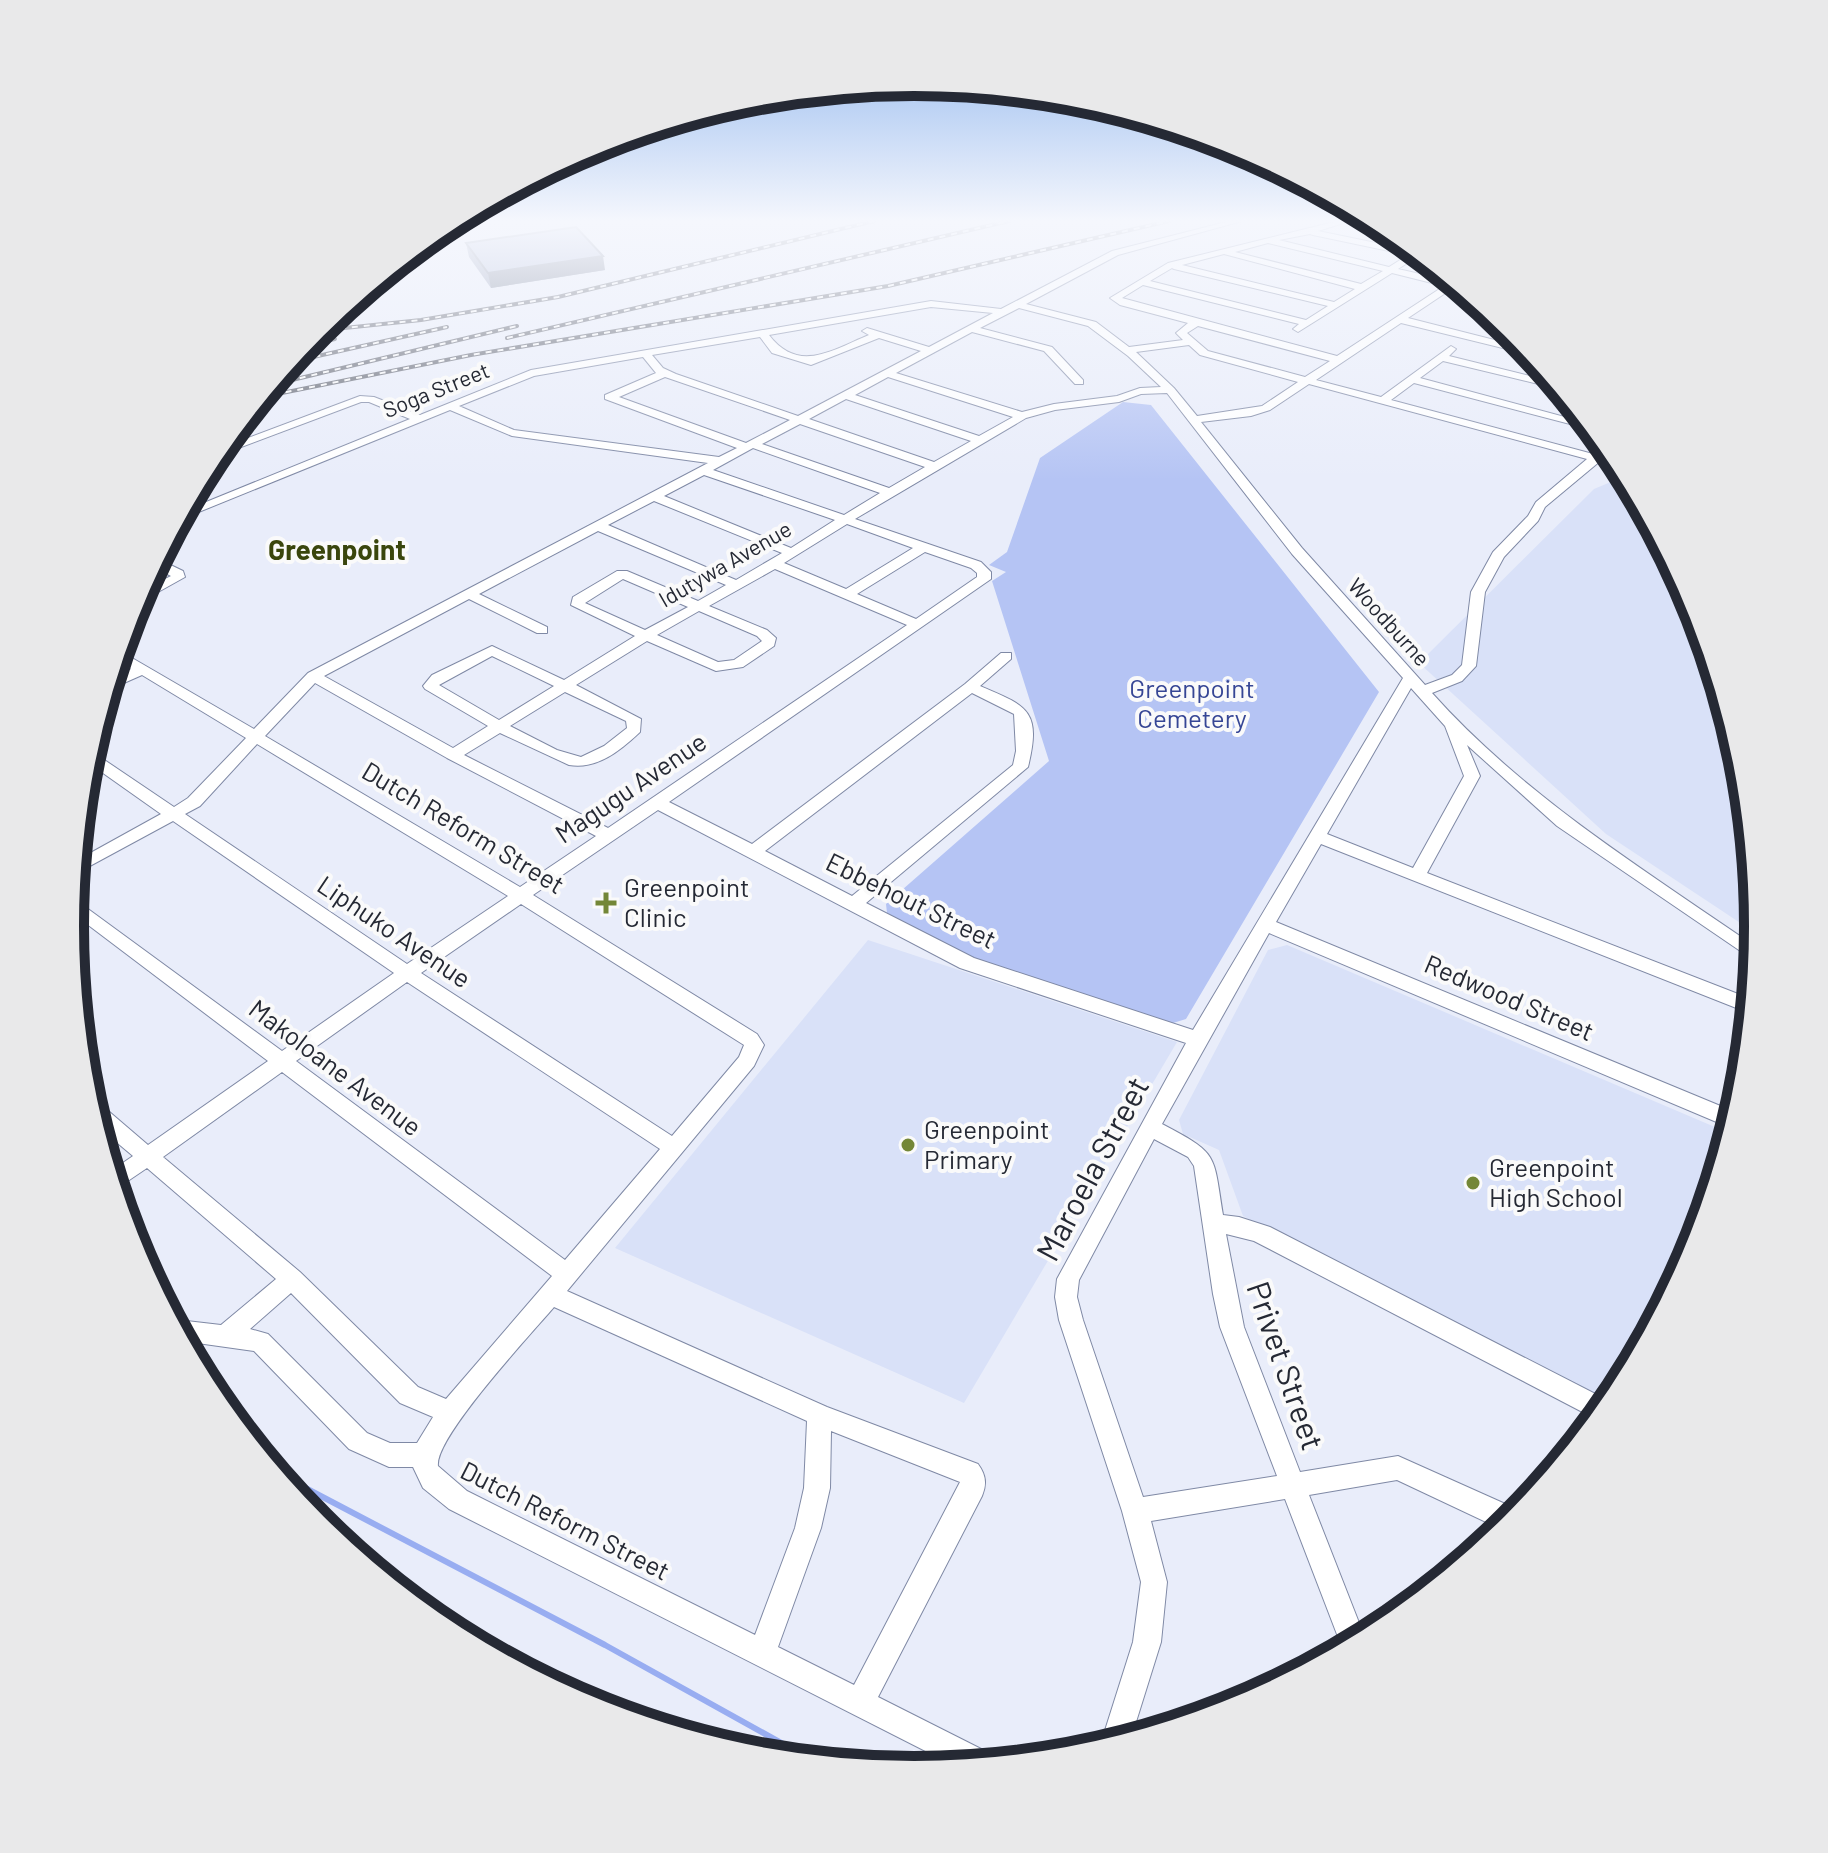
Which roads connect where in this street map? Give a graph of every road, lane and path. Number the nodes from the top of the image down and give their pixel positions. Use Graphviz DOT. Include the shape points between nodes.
graph roads {
  1 [pos="915,307"];
  2 [pos="970,307"];
  3 [pos="1010,307"];
  4 [pos="1030,307"];
  5 [pos="1142,307"];
  6 [pos="1244,307"];
  7 [pos="1332,307"];
  8 [pos="1417,307"];
  9 [pos="1002,312"];
  10 [pos="1399,319"];
  11 [pos="838,322"];
  12 [pos="1195,323"];
  13 [pos="1307,323"];
  14 [pos="972,329"];
  15 [pos="763,334"];
  16 [pos="877,335"];
  17 [pos="1469,337"];
  18 [pos="1188,342"];
  19 [pos="1274,343"];
  20 [pos="1507,347"];
  21 [pos="1127,350"];
  22 [pos="930,351"];
  23 [pos="646,354"];
  24 [pos="1441,357"];
  25 [pos="1339,360"];
  26 [pos="665,373"];
  27 [pos="887,373"];
  28 [pos="1412,379"];
  29 [pos="1079,382"];
  30 [pos="1306,382"];
  31 [pos="1540,382"];
  32 [pos="1170,390"];
  33 [pos="845,395"];
  34 [pos="1383,401"];
  35 [pos="449,406"];
  36 [pos="1022,416"];
  37 [pos="419,418"];
  38 [pos="799,419"];
  39 [pos="1193,420"];
  40 [pos="1573,422"];
  41 [pos="981,440"];
  42 [pos="239,445"];
  43 [pos="749,446"];
  44 [pos="1598,456"];
  45 [pos="1595,458"];
  46 [pos="719,461"];
  47 [pos="935,466"];
  48 [pos="702,470"];
  49 [pos="890,492"];
  50 [pos="653,496"];
  51 [pos="195,511"];
  52 [pos="843,521"];
  53 [pos="596,525"];
  54 [pos="923,547"];
  55 [pos="792,553"];
  56 [pos="774,564"];
  57 [pos="166,568"];
  58 [pos="736,585"];
  59 [pos="157,588"];
  60 [pos="467,593"];
  61 [pos="846,595"];
  62 [pos="698,605"];
  63 [pos="916,624"];
  64 [pos="542,630"];
  65 [pos="645,636"];
  66 [pos="1006,656"];
  67 [pos="128,660"];
  68 [pos="142,669"];
  69 [pos="313,676"];
  70 [pos="122,679"];
  71 [pos="566,684"];
  72 [pos="1416,685"];
  73 [pos="970,687"];
  74 [pos="1448,720"];
  75 [pos="499,727"];
  76 [pos="255,735"];
  77 [pos="453,755"];
  78 [pos="99,770"];
  79 [pos="656,802"];
  80 [pos="175,814"];
  81 [pos="608,835"];
  82 [pos="1316,836"];
  83 [pos="754,851"];
  84 [pos="87,863"];
  85 [pos="1418,874"];
  86 [pos="520,895"];
  87 [pos="854,904"];
  88 [pos="84,913"];
  89 [pos="1265,924"];
  90 [pos="1743,947"];
  91 [pos="407,973"];
  92 [pos="1740,1002"];
  93 [pos="1198,1039"];
  94 [pos="281,1060"];
  95 [pos="1722,1115"];
  96 [pos="108,1122"];
  97 [pos="1150,1127"];
  98 [pos="673,1147"];
  99 [pos="148,1156"];
  100 [pos="122,1174"];
  101 [pos="1213,1223"];
  102 [pos="566,1274"];
  103 [pos="292,1279"];
  104 [pos="549,1294"];
  105 [pos="190,1331"];
  106 [pos="227,1335"];
  107 [pos="1592,1404"];
  108 [pos="450,1413"];
  109 [pos="819,1415"];
  110 [pos="425,1455"];
  111 [pos="1292,1486"];
  112 [pos="1135,1511"];
  113 [pos="1499,1515"];
  114 [pos="1349,1633"];
  115 [pos="762,1652"];
  116 [pos="860,1702"];
  117 [pos="1119,1730"];
  118 [pos="964,1755"];
  1 -- 11 [label="street, Soga Street"];
  2 -- 9 [label="street, Soga Street"];
  3 -- 9 [label="street"];
  4 -- 21 [label="street, Woodburne" via="1092,324"];
  5 -- 12 [label="street"];
  6 -- 13 [label="street"];
  7 -- 13 [label="street"];
  8 -- 10 [label="street"];
  9 -- 14 [label="street"];
  10 -- 17 [label="street"];
  10 -- 25 [label="street"];
  11 -- 15 [label="street, Soga Street"];
  11 -- 16 [label="street"];
  12 -- 18 [label="street" via="1181,333"];
  12 -- 19 [label="street"];
  13 -- 19 [label="street"];
  14 -- 22 [label="street"];
  14 -- 29 [label="street" via="1048,349"];
  15 -- 16 [label="street" via="776,351 808,362"];
  15 -- 23 [label="street, Soga Street"];
  16 -- 22 [label="street"];
  17 -- 20 [label="street"];
  17 -- 24 [label="street"];
  18 -- 21 [label="street"];
  18 -- 30 [label="street" via="1204,353"];
  19 -- 25 [label="street"];
  21 -- 32 [label="street, Woodburne"];
  22 -- 27 [label="street"];
  23 -- 26 [label="street"];
  23 -- 35 [label="street, Soga Street" via="531,373"];
  24 -- 28 [label="street"];
  24 -- 31 [label="street"];
  25 -- 30 [label="street"];
  26 -- 38 [label="street"];
  26 -- 43 [label="street" via="609,397"];
  27 -- 33 [label="street"];
  27 -- 36 [label="street"];
  28 -- 34 [label="street"];
  28 -- 40 [label="street"];
  30 -- 34 [label="street"];
  30 -- 39 [label="street" via="1257,412"];
  32 -- 36 [label="street, Idutywa Avenue" via="1140,391"];
  32 -- 39 [label="street, Woodburne"];
  33 -- 38 [label="street"];
  33 -- 41 [label="street"];
  34 -- 45 [label="street"];
  35 -- 37 [label="street, Soga Street"];
  35 -- 46 [label="street" via="512,433"];
  36 -- 41 [label="street, Idutywa Avenue"];
  37 -- 42 [label="street" via="365,398"];
  37 -- 51 [label="street, Soga Street"];
  38 -- 43 [label="street"];
  38 -- 47 [label="street"];
  39 -- 72 [label="street, Woodburne" via="1297,551"];
  41 -- 47 [label="street, Idutywa Avenue"];
  43 -- 46 [label="street"];
  43 -- 49 [label="street"];
  44 -- 45 [label="street"];
  45 -- 72 [label="street" via="1540,505 1498,555 1478,592 1464,674"];
  46 -- 48 [label="street"];
  47 -- 49 [label="street, Idutywa Avenue"];
  48 -- 50 [label="street"];
  48 -- 52 [label="street"];
  49 -- 52 [label="street, Idutywa Avenue"];
  50 -- 53 [label="street"];
  50 -- 55 [label="street"];
  52 -- 54 [label="street"];
  52 -- 55 [label="street, Idutywa Avenue"];
  53 -- 58 [label="street"];
  53 -- 60 [label="street"];
  54 -- 61 [label="street"];
  54 -- 63 [label="street, Magugu Avenue" via="976,565 984,579"];
  55 -- 56 [label="street, Idutywa Avenue"];
  56 -- 58 [label="street, Idutywa Avenue"];
  56 -- 61 [label="street"];
  57 -- 59 [label="street" via="178,577"];
  58 -- 62 [label="street, Idutywa Avenue"];
  60 -- 64 [label="street"];
  60 -- 69 [label="street"];
  61 -- 63 [label="street"];
  62 -- 65 [label="street, Idutywa Avenue"];
  62 -- 65 [label="street" via="622,574 578,600 580,607"];
  62 -- 65 [label="street" via="762,633 769,643 738,664 716,667"];
  63 -- 79 [label="street, Magugu Avenue"];
  65 -- 71 [label="street, Idutywa Avenue"];
  66 -- 73 [label="street"];
  67 -- 68 [label="street, Dutch Reform Street"];
  68 -- 70 [label="street"];
  68 -- 76 [label="street, Dutch Reform Street"];
  69 -- 76 [label="street"];
  69 -- 77 [label="street"];
  71 -- 75 [label="street, Idutywa Avenue"];
  71 -- 75 [label="street" via="496,650 482,653 430,686"];
  71 -- 75 [label="street" via="633,719 635,729 580,762"];
  72 -- 74 [label="street, Woodburne"];
  72 -- 82 [label="street, Maroela Street"];
  73 -- 83 [label="street"];
  73 -- 87 [label="street" via="1022,713 1020,767"];
  74 -- 85 [label="street" via="1472,776"];
  74 -- 90 [label="street, Woodburne" via="1563,822"];
  75 -- 77 [label="street, Idutywa Avenue"];
  76 -- 80 [label="street" via="205,791"];
  76 -- 86 [label="street, Dutch Reform Street"];
  77 -- 81 [label="street"];
  78 -- 80 [label="street, Liphuko Avenue"];
  79 -- 81 [label="street, Magugu Avenue"];
  79 -- 83 [label="street, Ebbehout Street"];
  80 -- 84 [label="street"];
  80 -- 91 [label="street, Liphuko Avenue"];
  81 -- 86 [label="street, Magugu Avenue"];
  82 -- 85 [label="street"];
  82 -- 89 [label="street, Maroela Street"];
  83 -- 87 [label="street, Ebbehout Street"];
  85 -- 92 [label="street"];
  86 -- 91 [label="street, Magugu Avenue"];
  86 -- 98 [label="street, Dutch Reform Street" via="754,1045 747,1061"];
  87 -- 93 [label="street, Ebbehout Street" via="967,963"];
  88 -- 94 [label="street, Makoloane Avenue"];
  89 -- 93 [label="street, Maroela Street"];
  89 -- 95 [label="street, Redwood Street"];
  91 -- 94 [label="street, Magugu Avenue"];
  91 -- 98 [label="street, Liphuko Avenue"];
  93 -- 97 [label="street, Maroela Street"];
  94 -- 99 [label="street, Magugu Avenue"];
  94 -- 102 [label="street, Makoloane Avenue"];
  96 -- 99 [label="street"];
  97 -- 101 [label="street, Privet Street" via="1200,1157"];
  97 -- 112 [label="street, Maroela Street" via="1085,1243 1068,1279 1066,1297"];
  98 -- 102 [label="street, Dutch Reform Street"];
  99 -- 100 [label="street, Magugu Avenue"];
  99 -- 103 [label="street"];
  101 -- 107 [label="street" via="1262,1234"];
  101 -- 111 [label="street, Privet Street" via="1232,1327"];
  102 -- 104 [label="street, Dutch Reform Street"];
  103 -- 106 [label="street"];
  103 -- 108 [label="street" via="409,1395"];
  104 -- 108 [label="street, Dutch Reform Street"];
  104 -- 109 [label="street"];
  105 -- 106 [label="street"];
  106 -- 110 [label="street" via="264,1343 347,1432 371,1449"];
  108 -- 110 [label="street, Dutch Reform Street"];
  109 -- 115 [label="street" via="817,1488 808,1528"];
  109 -- 116 [label="street" via="969,1473 974,1481"];
  110 -- 115 [label="street, Dutch Reform Street" via="434,1484 458,1500"];
  111 -- 112 [label="street"];
  111 -- 113 [label="street" via="1398,1468"];
  111 -- 114 [label="street, Privet Street"];
  112 -- 117 [label="street, Maroela Street" via="1154,1582 1147,1642"];
  115 -- 116 [label="street, Dutch Reform Street"];
  116 -- 118 [label="street, Dutch Reform Street"];
}
